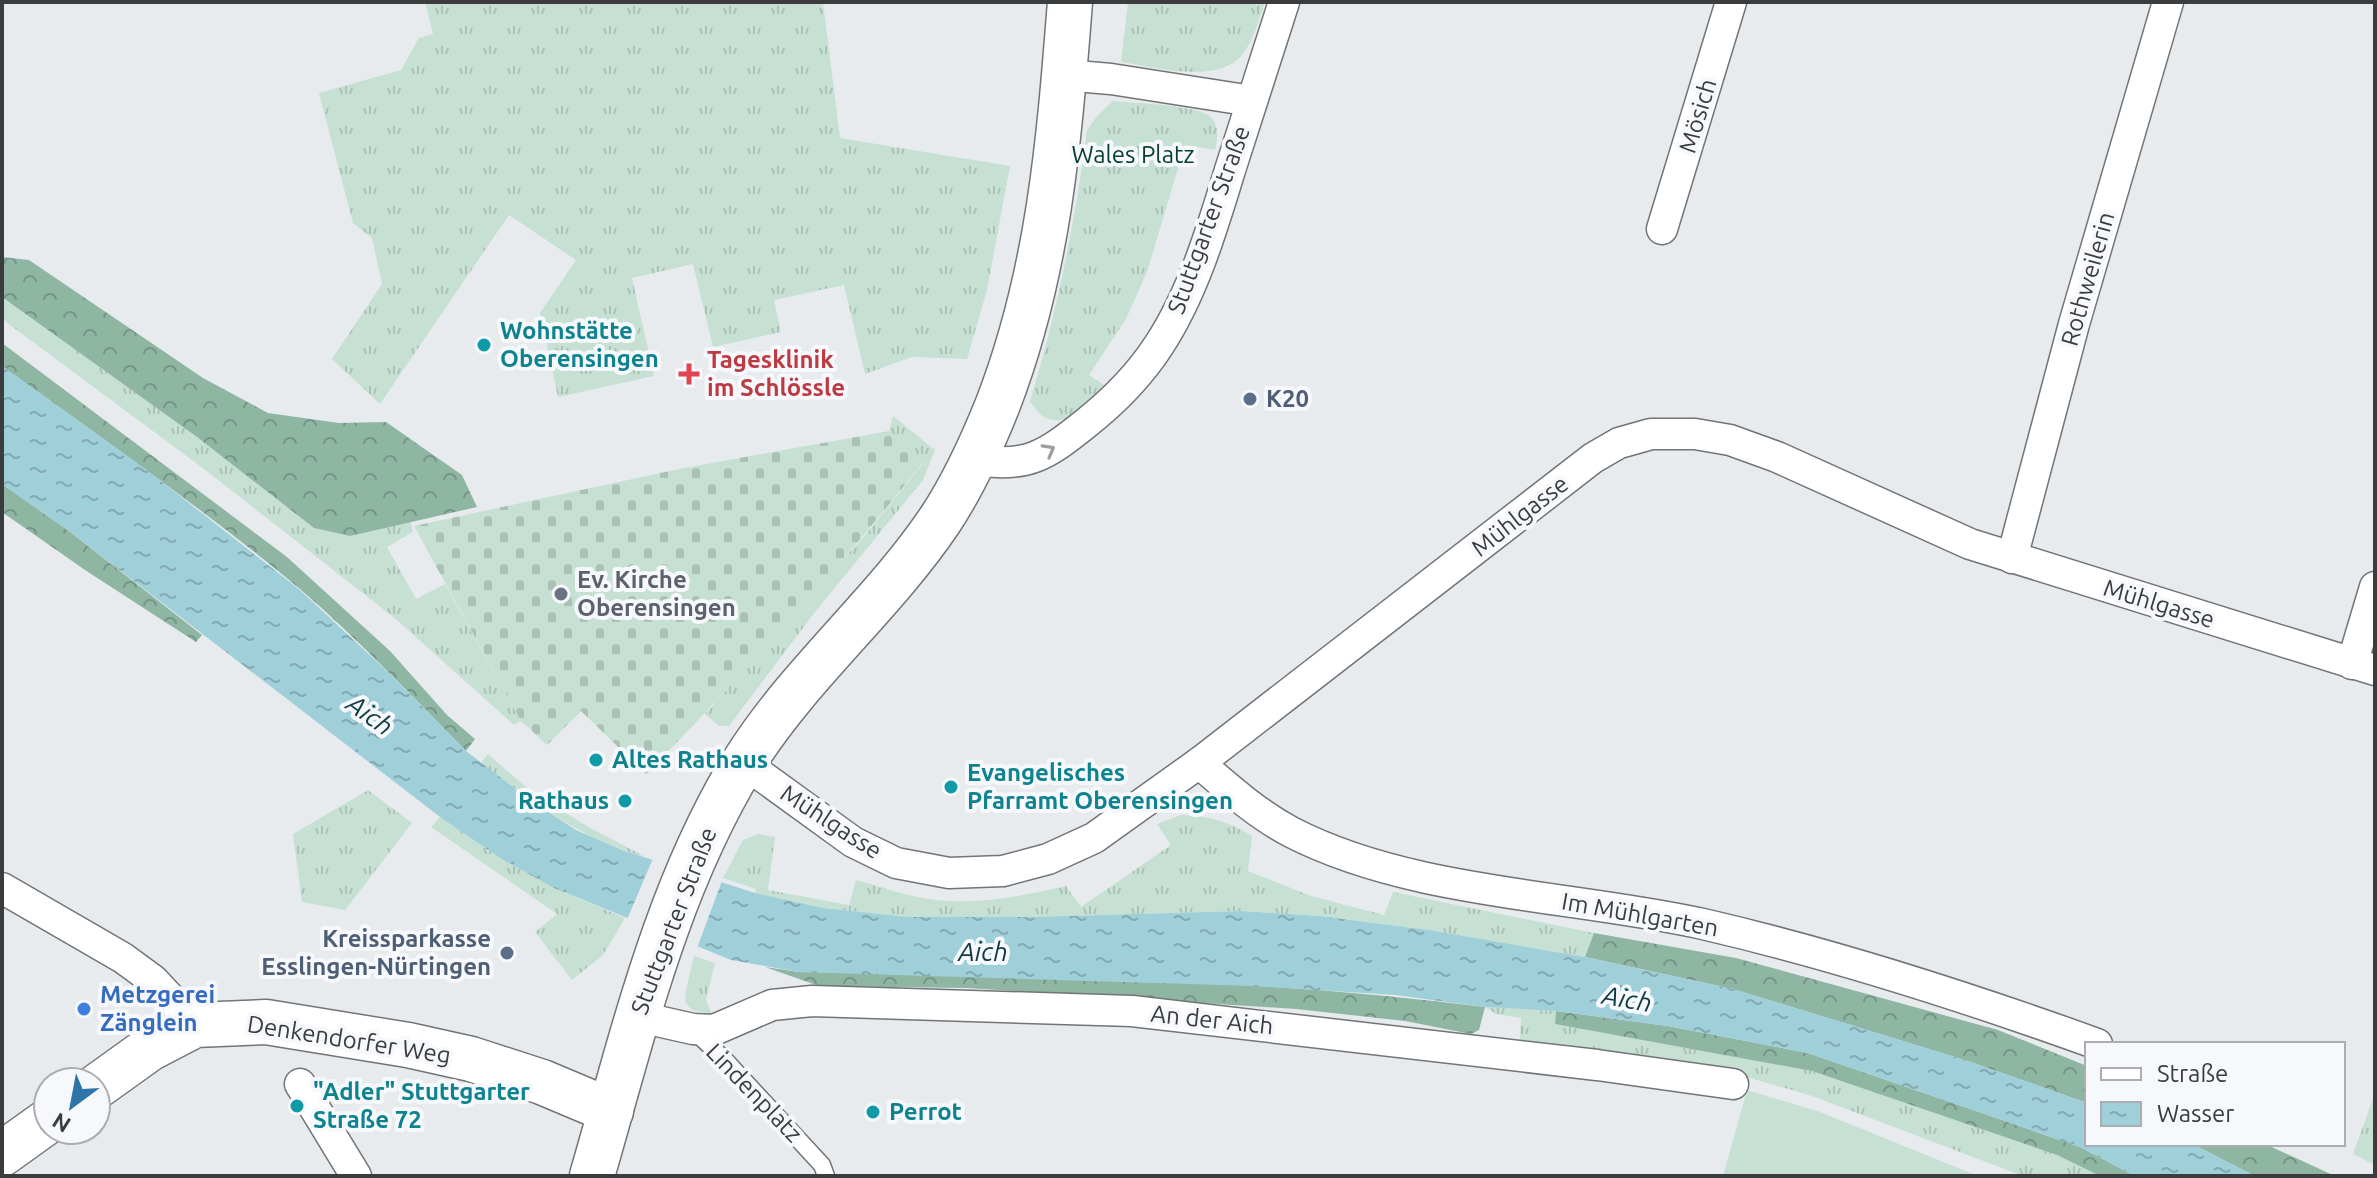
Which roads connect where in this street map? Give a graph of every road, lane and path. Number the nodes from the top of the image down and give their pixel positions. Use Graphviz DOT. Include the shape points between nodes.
graph roads {
  1 [pos="1070,2"];
  2 [pos="1284,2"];
  3 [pos="1731,2"];
  4 [pos="2168,2"];
  5 [pos="1064,75"];
  6 [pos="1252,101"];
  7 [pos="1662,229"];
  8 [pos="975,460"];
  9 [pos="2012,558"];
  10 [pos="2375,587"];
  11 [pos="2364,667"];
  12 [pos="744,763"];
  13 [pos="1199,763"];
  14 [pos="2,888"];
  15 [pos="635,1016"];
  16 [pos="195,1025"];
  17 [pos="693,1029"];
  18 [pos="2091,1042"];
  19 [pos="112,1076"];
  20 [pos="300,1084"];
  21 [pos="1733,1084"];
  22 [pos="611,1111"];
  23 [pos="32,1132"];
  24 [pos="2,1154"];
  25 [pos="824,1171"];
  26 [pos="356,1176"];
  27 [pos="592,1176"];
  1 -- 5 [label="main road, Stuttgarter Straße"];
  2 -- 6 [label="street, Stuttgarter Straße"];
  3 -- 7 [label="street, Mösich"];
  4 -- 9 [label="street, Rothweilerin"];
  5 -- 6 [label="street"];
  5 -- 8 [label="main road, Stuttgarter Straße" via="1056,172 1039,268 1016,355"];
  8 -- 6 [label="street, Stuttgarter Straße, one-way" via="1002,464 1050,452 1137,377 1184,299"];
  8 -- 12 [label="main road, Stuttgarter Straße" via="901,573 785,704"];
  9 -- 11 [label="street, Mühlgasse"];
  9 -- 13 [label="street, Mühlgasse" via="1730,440 1651,434 1593,458"];
  10 -- 11 [label="street"];
  12 -- 13 [label="street, Mühlgasse" via="853,842 896,863 949,873 1003,871 1048,859 1094,838"];
  12 -- 15 [label="main road, Stuttgarter Straße" via="697,850"];
  13 -- 18 [label="street, Im Mühlgarten" via="1290,831 1357,859 1426,877 1772,941 1871,967"];
  14 -- 16 [label="street" via="123,958 153,980"];
  15 -- 17 [label="street, Lindenplatz"];
  15 -- 22 [label="main road, Stuttgarter Straße"];
  16 -- 19 [label="main road, Denkendorfer Weg"];
  16 -- 22 [label="main road, Denkendorfer Weg" via="266,1022 408,1045 542,1082"];
  17 -- 21 [label="street, An der Aich" via="714,1030 772,1005 812,1001 1118,1010"];
  17 -- 25 [label="lane, Lindenplatz"];
  20 -- 26 [label="street"];
  22 -- 27 [label="main road, Stuttgarter Straße"];
  23 -- 24 [label="main road"];
}
